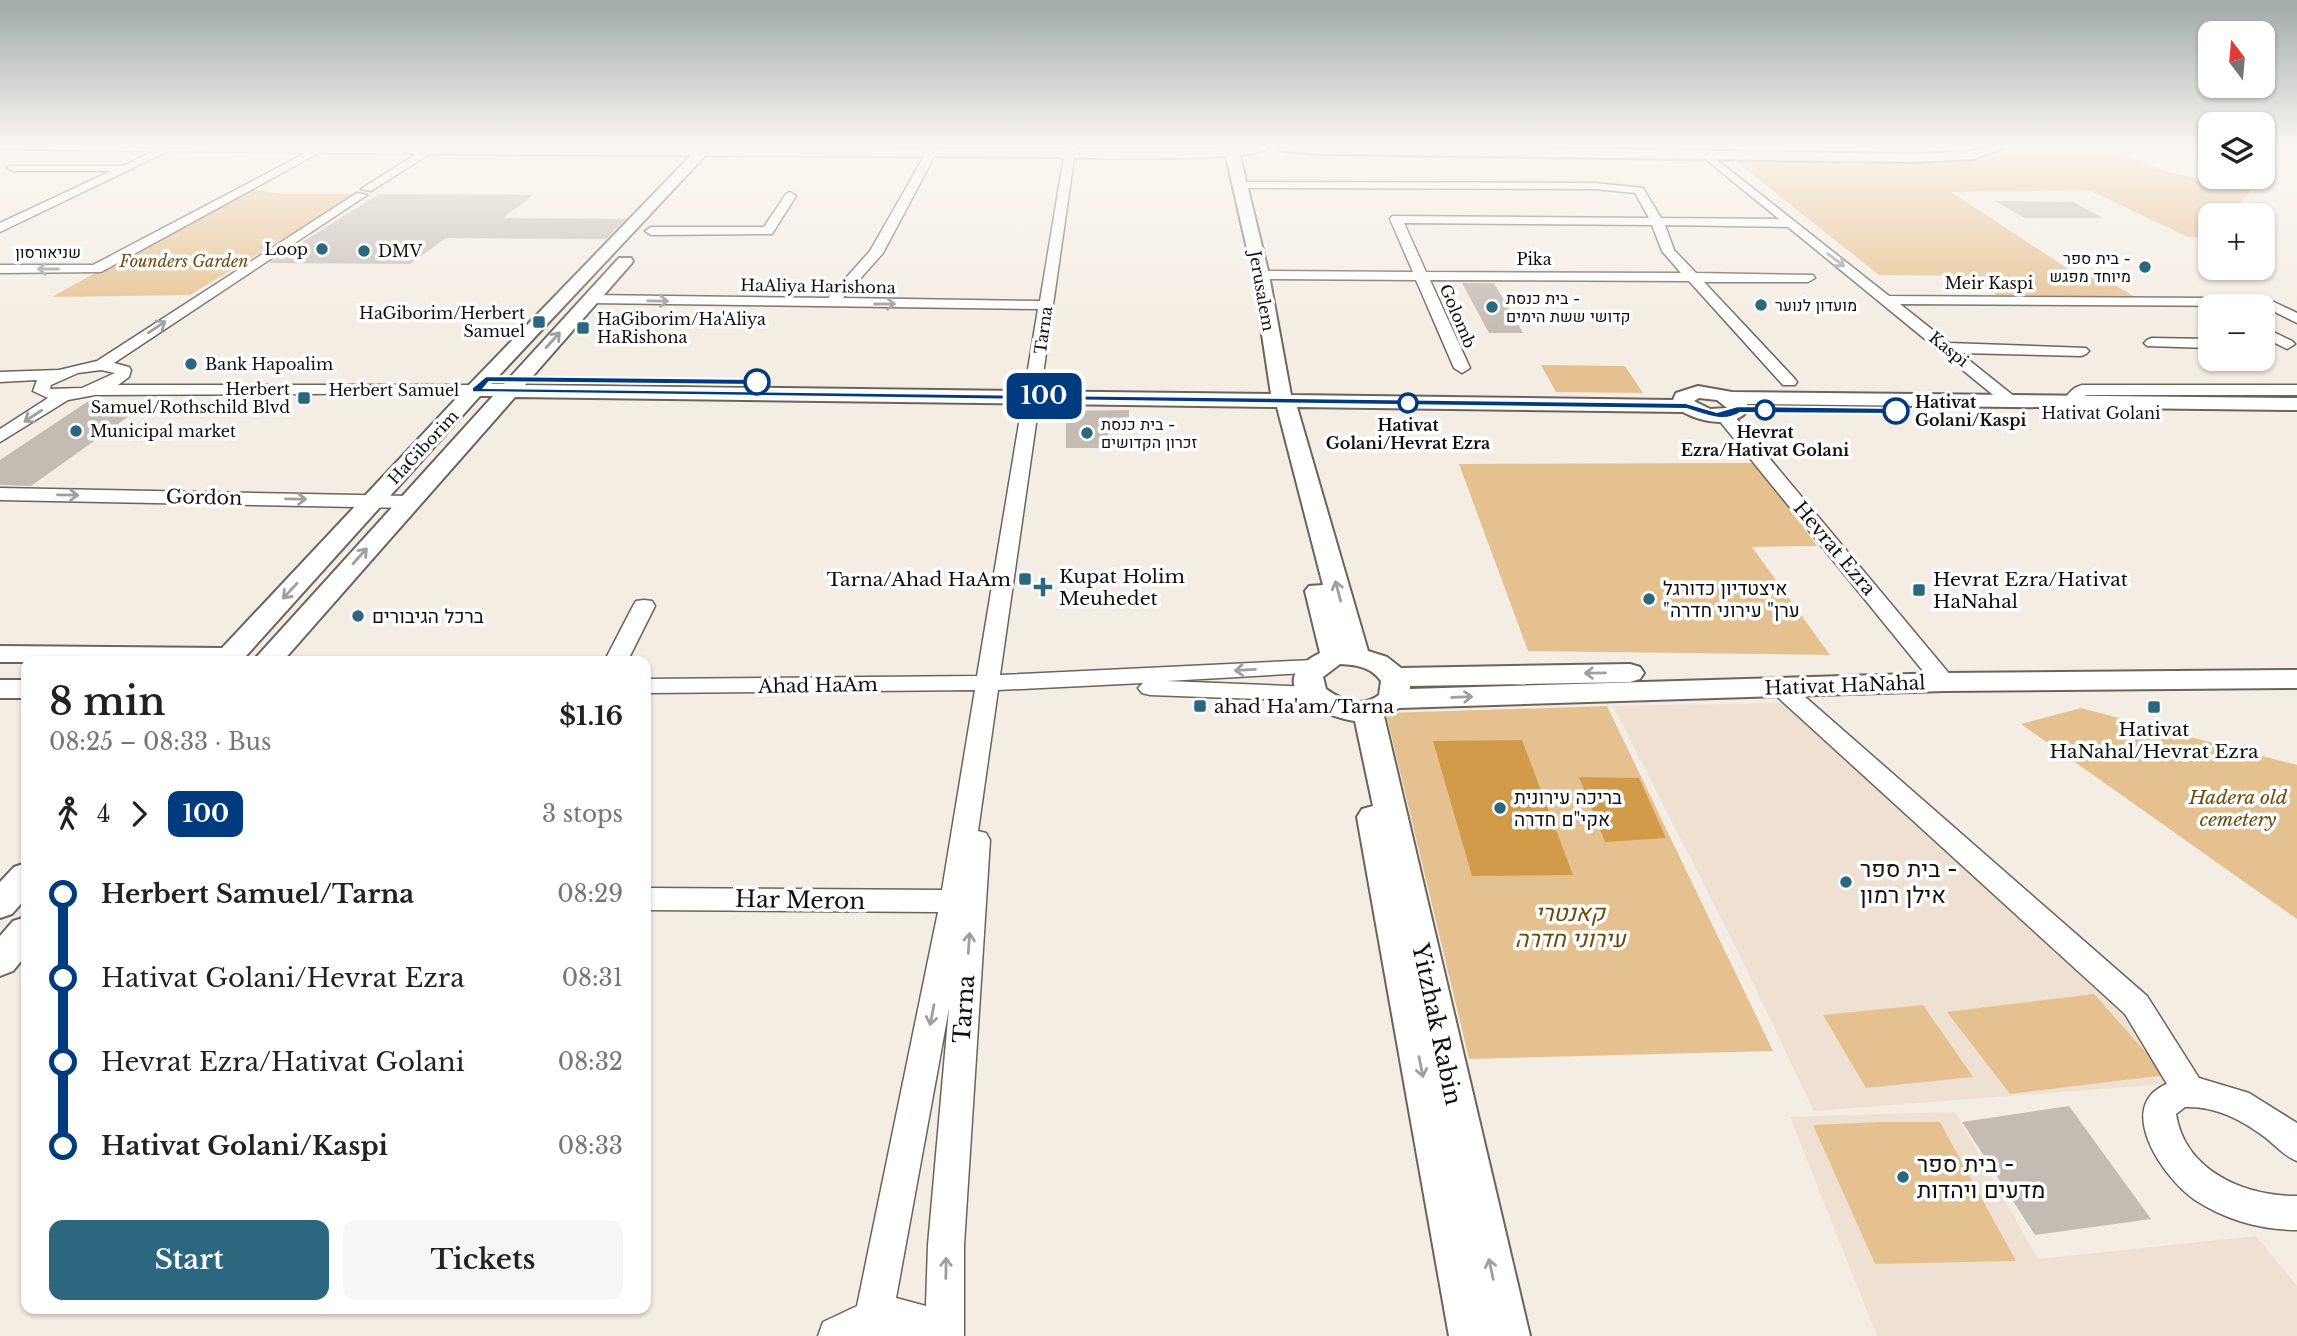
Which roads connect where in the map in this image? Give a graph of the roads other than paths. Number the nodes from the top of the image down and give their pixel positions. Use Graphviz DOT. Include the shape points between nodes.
graph roads {
  1 [pos="46,206"];
  2 [pos="213,206"];
  3 [pos="343,206"];
  4 [pos="662,206"];
  5 [pos="670,206"];
  6 [pos="783,206"];
  7 [pos="902,206"];
  8 [pos="1062,206"];
  9 [pos="1245,206"];
  10 [pos="1648,206"];
  11 [pos="1772,206"];
  12 [pos="1657,221"];
  13 [pos="1790,223"];
  14 [pos="0,228"];
  15 [pos="642,241"];
  16 [pos="0,270"];
  17 [pos="1261,275"];
  18 [pos="1423,277"];
  19 [pos="1694,277"];
  20 [pos="1808,278"];
  21 [pos="590,299"];
  22 [pos="1888,300"];
  23 [pos="830,304"];
  24 [pos="2198,304"];
  25 [pos="1047,305"];
  26 [pos="2275,307"];
  27 [pos="2297,318"];
  28 [pos="2275,338"];
  29 [pos="2152,343"];
  30 [pos="2198,344"];
  31 [pos="2275,344"];
  32 [pos="1948,348"];
  33 [pos="2081,351"];
  34 [pos="101,365"];
  35 [pos="1462,368"];
  36 [pos="61,373"];
  37 [pos="123,374"];
  38 [pos="0,377"];
  39 [pos="1789,382"];
  40 [pos="497,385"];
  41 [pos="91,390"];
  42 [pos="2297,390"];
  43 [pos="1034,391"];
  44 [pos="66,394"];
  45 [pos="1278,398"];
  46 [pos="2009,400"];
  47 [pos="2072,400"];
  48 [pos="2297,404"];
  49 [pos="1731,407"];
  50 [pos="2297,414"];
  51 [pos="0,437"];
  52 [pos="0,494"];
  53 [pos="373,501"];
  54 [pos="408,502"];
  55 [pos="644,606"];
  56 [pos="0,654"];
  57 [pos="77,656"];
  58 [pos="234,656"];
  59 [pos="271,656"];
  60 [pos="618,656"];
  61 [pos="2297,661"];
  62 [pos="1329,669"];
  63 [pos="1939,674"];
  64 [pos="2297,679"];
  65 [pos="989,683"];
  66 [pos="651,686"];
  67 [pos="1780,687"];
  68 [pos="0,689"];
  69 [pos="21,689"];
  70 [pos="1377,700"];
  71 [pos="21,882"];
  72 [pos="651,899"];
  73 [pos="954,901"];
  74 [pos="0,905"];
  75 [pos="21,938"];
  76 [pos="0,961"];
  77 [pos="2190,1092"];
  78 [pos="2297,1145"];
  79 [pos="2297,1213"];
  80 [pos="874,1317"];
  81 [pos="837,1336"];
  82 [pos="942,1336"];
  83 [pos="1473,1336"];
  84 [pos="1506,1336"];
  1 -- 14 [label="street"];
  2 -- 16 [label="street, שניאורסון, one-way" via="96,269"];
  34 -- 3 [label="street, one-way"];
  4 -- 40 [label="street, HaGiborim"];
  5 -- 15 [label="street, HaGiborim"];
  6 -- 15 [label="street" via="768,231"];
  7 -- 23 [label="street" via="876,253"];
  8 -- 25 [label="street, Tarna"];
  9 -- 17 [label="street, Jerusalem"];
  10 -- 12 [label="street"];
  11 -- 13 [label="street, Kaspi"];
  12 -- 13 [label="street"];
  12 -- 18 [label="street, Golomb" via="1396,219"];
  12 -- 19 [label="street" via="1668,251"];
  13 -- 22 [label="street, Kaspi, one-way"];
  15 -- 21 [label="street, HaGiborim"];
  17 -- 18 [label="street, Pika"];
  17 -- 45 [label="street, Jerusalem"];
  18 -- 19 [label="street, Pika"];
  18 -- 35 [label="street, Golomb"];
  19 -- 20 [label="street, Pika"];
  19 -- 39 [label="street"];
  21 -- 23 [label="street, HaAliya Harishona, one-way"];
  40 -- 21 [label="street, HaGiborim, one-way"];
  22 -- 24 [label="street, Meir Kaspi"];
  22 -- 32 [label="street, Kaspi"];
  23 -- 25 [label="street, HaAliya Harishona, one-way"];
  25 -- 43 [label="street, Tarna"];
  26 -- 27 [label="street, Meir Kaspi"];
  28 -- 31 [label="street" via="2287,344"];
  29 -- 30 [label="street"];
  32 -- 33 [label="street"];
  32 -- 46 [label="street, Kaspi"];
  34 -- 36 [label="street"];
  34 -- 37 [label="street" via="119,367"];
  36 -- 38 [label="street"];
  36 -- 44 [label="street" via="44,382 41,391"];
  37 -- 40 [label="street, Herbert Samuel"];
  37 -- 41 [label="street"];
  40 -- 41 [label="street, Herbert Samuel"];
  40 -- 43 [label="street, Herbert Samuel"];
  40 -- 53 [label="street, HaGiborim"];
  40 -- 54 [label="street, HaGiborim"];
  41 -- 44 [label="street"];
  42 -- 47 [label="street, Hativat Golani" via="2082,390"];
  43 -- 45 [label="street, Herbert Samuel"];
  43 -- 65 [label="street, Tarna"];
  44 -- 51 [label="street, one-way"];
  45 -- 49 [label="street" via="1685,402 1707,414"];
  45 -- 62 [label="street"];
  46 -- 47 [label="street, Hativat Golani"];
  46 -- 49 [label="street, Hativat Golani"];
  47 -- 48 [label="street, Hativat Golani"];
  49 -- 50 [label="street, Hativat Golani"];
  49 -- 63 [label="street, Hevrat Ezra"];
  52 -- 53 [label="street, Gordon, one-way"];
  53 -- 54 [label="street, Gordon"];
  53 -- 58 [label="street, HaGiborim, one-way"];
  59 -- 54 [label="street, HaGiborim, one-way"];
  55 -- 60 [label="street"];
  56 -- 57 [label="street"];
  61 -- 63 [label="street, Hativat HaNahal"];
  62 -- 65 [label="street, Ahad HaAm"];
  62 -- 70 [label="street" via="1336,709"];
  62 -- 70 [label="street" via="1375,662 1387,668"];
  63 -- 64 [label="street, Hativat HaNahal"];
  63 -- 67 [label="street, Hativat HaNahal"];
  63 -- 70 [label="street, Hativat HaNahal, one-way"];
  65 -- 66 [label="street, Ahad HaAm"];
  65 -- 73 [label="street, Tarna"];
  82 -- 65 [label="street, Tarna, one-way"];
  70 -- 67 [label="street, Hativat HaNahal, one-way"];
  67 -- 77 [label="street" via="2136,1005"];
  68 -- 69 [label="street"];
  70 -- 83 [label="street, Yitzhak Rabin, one-way"];
  84 -- 70 [label="street, Yitzhak Rabin, one-way"];
  71 -- 74 [label="street"];
  72 -- 73 [label="street, Har Meron"];
  73 -- 80 [label="street, Tarna, one-way"];
  75 -- 76 [label="street"];
  77 -- 78 [label="street" via="2245,1106"];
  77 -- 79 [label="street" via="2171,1096 2159,1110 2158,1127 2177,1161 2228,1199 2257,1211"];
  80 -- 81 [label="street"];
  80 -- 82 [label="street" via="914,1319"];
}
